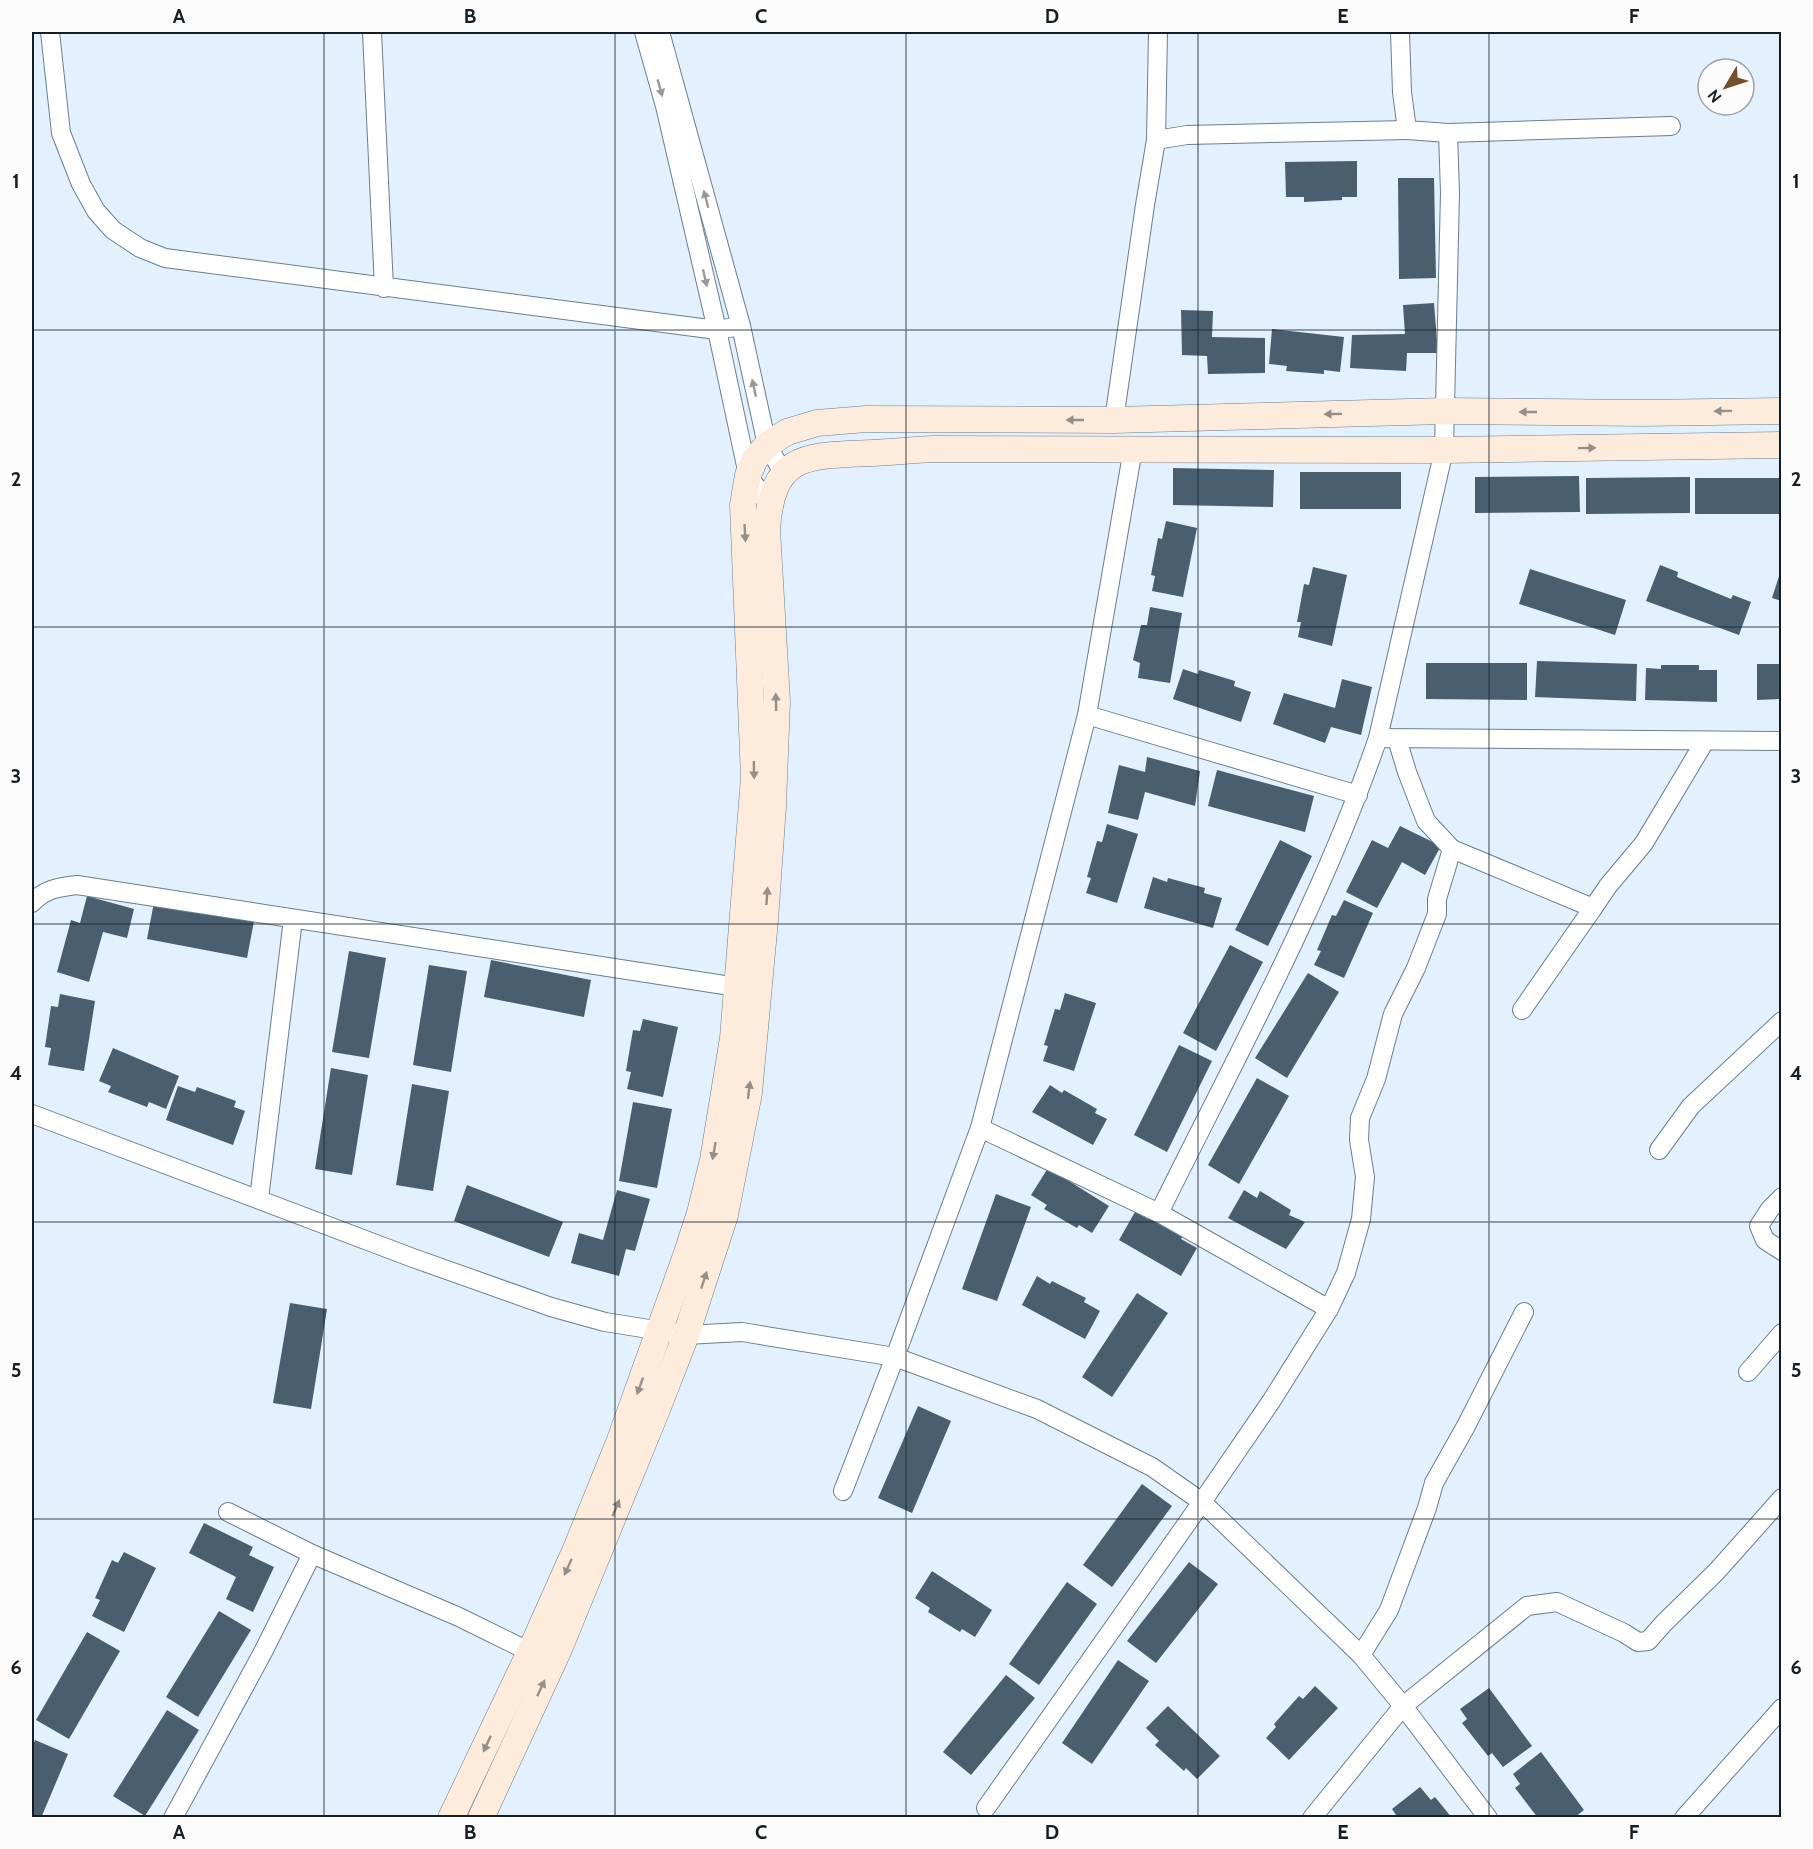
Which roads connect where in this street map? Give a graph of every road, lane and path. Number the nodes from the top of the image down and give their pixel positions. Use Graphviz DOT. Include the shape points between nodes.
graph roads {
  1 [pos="50,32"];
  2 [pos="372,32"];
  3 [pos="644,32"];
  4 [pos="660,32"];
  5 [pos="1158,32"];
  6 [pos="1400,32"];
  7 [pos="1671,126"];
  8 [pos="1407,130"];
  9 [pos="1448,133"];
  10 [pos="1156,140"];
  11 [pos="384,288"];
  12 [pos="741,326"];
  13 [pos="717,330"];
  14 [pos="1445,411"];
  15 [pos="1782,411"];
  16 [pos="1114,420"];
  17 [pos="767,445"];
  18 [pos="1782,445"];
  19 [pos="1133,449"];
  20 [pos="1444,450"];
  21 [pos="784,474"];
  22 [pos="748,475"];
  23 [pos="769,505"];
  24 [pos="1087,715"];
  25 [pos="1378,738"];
  26 [pos="1397,740"];
  27 [pos="1705,741"];
  28 [pos="1782,741"];
  29 [pos="1358,795"];
  30 [pos="1452,849"];
  31 [pos="32,903"];
  32 [pos="1593,908"];
  33 [pos="293,919"];
  34 [pos="737,987"];
  35 [pos="1521,1010"];
  36 [pos="1782,1021"];
  37 [pos="32,1114"];
  38 [pos="980,1128"];
  39 [pos="1659,1150"];
  40 [pos="1782,1197"];
  41 [pos="259,1199"];
  42 [pos="1159,1213"];
  43 [pos="1782,1251"];
  44 [pos="1329,1309"];
  45 [pos="1524,1312"];
  46 [pos="660,1331"];
  47 [pos="1782,1334"];
  48 [pos="686,1335"];
  49 [pos="896,1357"];
  50 [pos="1748,1372"];
  51 [pos="843,1491"];
  52 [pos="1782,1498"];
  53 [pos="1202,1502"];
  54 [pos="228,1512"];
  55 [pos="312,1554"];
  56 [pos="530,1653"];
  57 [pos="1360,1655"];
  58 [pos="1403,1706"];
  59 [pos="1782,1708"];
  60 [pos="986,1808"];
  61 [pos="487,1813"];
  62 [pos="173,1818"];
  63 [pos="451,1818"];
  64 [pos="1312,1818"];
  65 [pos="1488,1818"];
  66 [pos="1684,1818"];
  1 -- 11 [label="street" via="61,133 81,184 96,211 113,230 140,248 165,258"];
  2 -- 11 [label="street"];
  3 -- 13 [label="street, one-way"];
  12 -- 4 [label="street, one-way"];
  5 -- 10 [label="street"];
  6 -- 8 [label="street"];
  7 -- 9 [label="street"];
  8 -- 9 [label="street"];
  8 -- 10 [label="street" via="1187,135"];
  9 -- 14 [label="street"];
  10 -- 16 [label="street"];
  11 -- 13 [label="street"];
  12 -- 13 [label="street"];
  17 -- 12 [label="street, one-way"];
  13 -- 22 [label="street"];
  15 -- 14 [label="main road, one-way"];
  14 -- 16 [label="main road, one-way"];
  14 -- 20 [label="street"];
  16 -- 17 [label="main road, one-way" via="866,419 817,423 787,432"];
  17 -- 21 [label="street"];
  17 -- 22 [label="main road"];
  20 -- 18 [label="main road, one-way"];
  19 -- 20 [label="main road"];
  19 -- 21 [label="main road" via="838,453 810,457"];
  19 -- 24 [label="street"];
  20 -- 25 [label="street"];
  21 -- 23 [label="main road"];
  22 -- 23 [label="street"];
  22 -- 34 [label="main road, one-way" via="743,505 754,778"];
  48 -- 23 [label="main road, one-way" via="725,1215 749,1093 774,794 777,701"];
  24 -- 29 [label="street"];
  24 -- 38 [label="street"];
  25 -- 26 [label="street"];
  25 -- 29 [label="street"];
  26 -- 27 [label="street"];
  26 -- 30 [label="street" via="1426,821"];
  27 -- 28 [label="street"];
  27 -- 32 [label="street" via="1644,843"];
  29 -- 42 [label="street" via="1301,926"];
  30 -- 32 [label="street"];
  30 -- 44 [label="street" via="1437,899 1437,914 1393,1014 1376,1079 1360,1118 1365,1177 1361,1219 1346,1273"];
  31 -- 33 [label="street" via="55,888 77,885"];
  32 -- 35 [label="street"];
  33 -- 34 [label="street"];
  33 -- 41 [label="street"];
  34 -- 46 [label="main road, one-way" via="733,1038 713,1160 700,1213"];
  36 -- 39 [label="street" via="1691,1107"];
  37 -- 41 [label="street"];
  38 -- 42 [label="street"];
  38 -- 49 [label="street"];
  40 -- 43 [label="street" via="1759,1226 1766,1240"];
  41 -- 46 [label="street" via="550,1307"];
  42 -- 44 [label="street"];
  44 -- 53 [label="street"];
  45 -- 57 [label="street" via="1434,1483 1389,1610"];
  46 -- 48 [label="street"];
  46 -- 56 [label="main road, one-way" via="616,1451"];
  47 -- 50 [label="street"];
  48 -- 49 [label="street" via="742,1332"];
  61 -- 48 [label="main road, one-way" via="559,1649"];
  49 -- 51 [label="street"];
  49 -- 53 [label="street" via="1037,1409 1152,1467"];
  52 -- 58 [label="street" via="1648,1641 1638,1642 1557,1602 1527,1606"];
  53 -- 57 [label="street"];
  53 -- 60 [label="street"];
  54 -- 55 [label="street"];
  55 -- 56 [label="street" via="459,1617"];
  55 -- 62 [label="street"];
  56 -- 63 [label="main road, one-way"];
  57 -- 58 [label="street"];
  58 -- 64 [label="street"];
  58 -- 65 [label="street"];
  59 -- 66 [label="street"];
}
